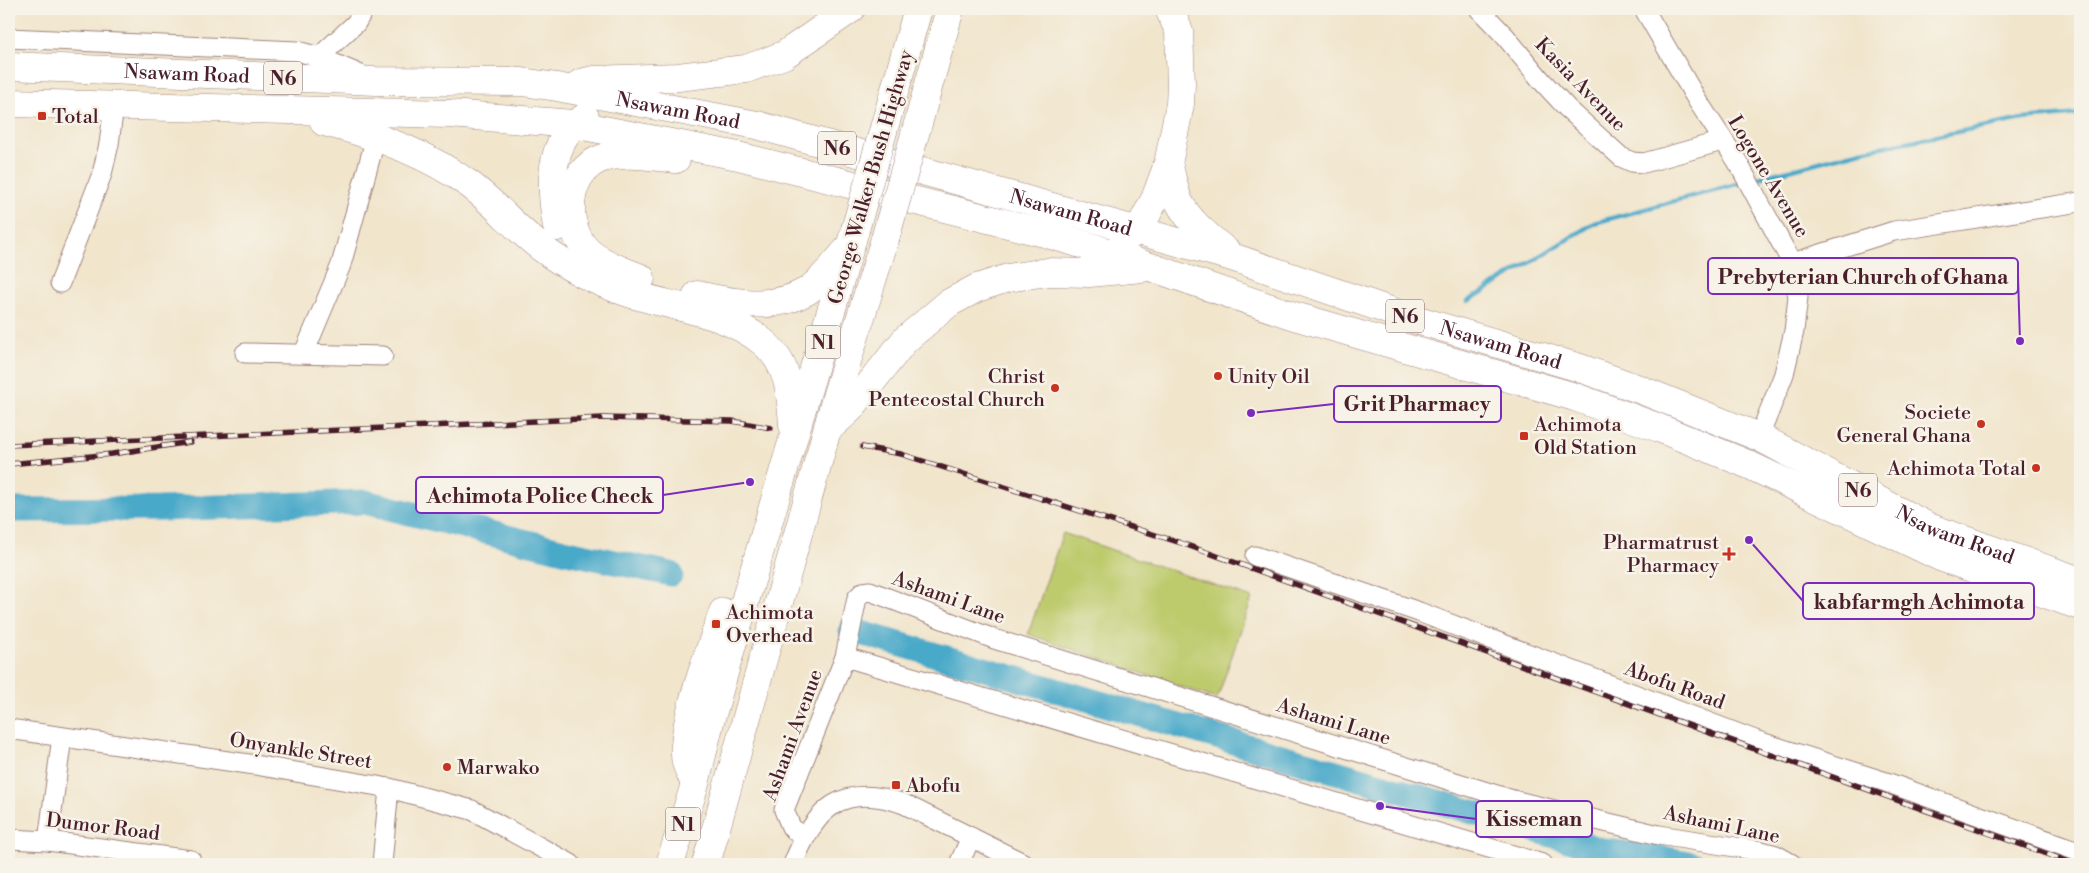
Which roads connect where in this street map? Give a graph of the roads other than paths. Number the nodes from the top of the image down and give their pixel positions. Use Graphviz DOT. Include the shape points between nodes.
graph roads {
  1 [pos="364,9"];
  2 [pos="851,9"];
  3 [pos="918,9"];
  4 [pos="950,9"];
  5 [pos="1149,9"];
  6 [pos="1169,9"];
  7 [pos="1479,9"];
  8 [pos="1644,9"];
  9 [pos="9,38"];
  10 [pos="319,57"];
  11 [pos="9,66"];
  12 [pos="376,82"];
  13 [pos="557,87"];
  14 [pos="9,102"];
  15 [pos="114,105"];
  16 [pos="279,110"];
  17 [pos="573,124"];
  18 [pos="757,125"];
  19 [pos="376,137"];
  20 [pos="1722,141"];
  21 [pos="738,156"];
  22 [pos="1168,164"];
  23 [pos="2080,202"];
  24 [pos="1127,228"];
  25 [pos="853,238"];
  26 [pos="1098,249"];
  27 [pos="1232,257"];
  28 [pos="1792,263"];
  29 [pos="1155,267"];
  30 [pos="579,270"];
  31 [pos="60,284"];
  32 [pos="245,353"];
  33 [pos="304,353"];
  34 [pos="383,356"];
  35 [pos="829,428"];
  36 [pos="794,437"];
  37 [pos="1759,437"];
  38 [pos="1747,464"];
  39 [pos="1255,556"];
  40 [pos="2080,581"];
  41 [pos="870,591"];
  42 [pos="2080,606"];
  43 [pos="845,657"];
  44 [pos="9,730"];
  45 [pos="62,737"];
  46 [pos="389,788"];
  47 [pos="971,837"];
  48 [pos="9,838"];
  49 [pos="803,838"];
  50 [pos="48,841"];
  51 [pos="2080,852"];
  52 [pos="191,860"];
  53 [pos="382,864"];
  54 [pos="570,864"];
  55 [pos="670,864"];
  56 [pos="706,864"];
  57 [pos="793,864"];
  58 [pos="959,864"];
  59 [pos="1025,864"];
  60 [pos="1543,864"];
  61 [pos="1792,864"];
  1 -- 10 [label="street" via="356,23"];
  2 -- 13 [label="highway" via="784,55 746,69 678,77 594,80"];
  3 -- 25 [label="highway, George Walker Bush Highway / N1, bridge"];
  4 -- 35 [label="highway, George Walker Bush Highway / N1, bridge"];
  5 -- 24 [label="highway" via="1166,49 1168,88 1149,169 1132,205"];
  6 -- 22 [label="highway" via="1179,32 1181,84"];
  7 -- 20 [label="street, Kasia Avenue" via="1567,108 1621,157 1644,163"];
  8 -- 20 [label="street, Logone Avenue"];
  9 -- 10 [label="street" via="297,51"];
  10 -- 12 [label="street"];
  11 -- 12 [label="highway, Nsawam Road / N6"];
  12 -- 13 [label="highway, Nsawam Road / N6" via="496,82"];
  13 -- 18 [label="highway, Nsawam Road / N6"];
  14 -- 15 [label="highway, Nsawam Road / N6"];
  15 -- 16 [label="highway, Nsawam Road / N6"];
  15 -- 31 [label="street" via="102,174"];
  16 -- 17 [label="highway, Nsawam Road / N6" via="450,114"];
  16 -- 19 [label="highway"];
  17 -- 18 [label="highway" via="596,114 712,130"];
  17 -- 21 [label="highway, Nsawam Road / N6"];
  17 -- 30 [label="highway" via="558,148 553,192 558,236"];
  18 -- 24 [label="highway, Nsawam Road / N6"];
  19 -- 30 [label="highway" via="411,150 469,184 543,250"];
  19 -- 33 [label="street" via="341,264"];
  20 -- 28 [label="street, Logone Avenue" via="1737,161"];
  21 -- 25 [label="highway" via="696,160 605,157 590,164 579,174 572,196 572,217 579,239 590,253 610,265 674,290 729,302 764,304 786,301 808,290"];
  21 -- 26 [label="highway, Nsawam Road / N6"];
  22 -- 24 [label="highway" via="1155,199"];
  22 -- 27 [label="highway" via="1179,201 1185,210 1209,238"];
  23 -- 28 [label="street" via="1894,231"];
  24 -- 26 [label="highway" via="1130,236"];
  24 -- 27 [label="highway, Nsawam Road / N6"];
  25 -- 36 [label="highway, George Walker Bush Highway / N1"];
  26 -- 29 [label="highway, Nsawam Road / N6"];
  27 -- 37 [label="highway, Nsawam Road / N6" via="1411,318 1580,368"];
  28 -- 37 [label="street, Logone Avenue" via="1798,297 1794,331 1784,374"];
  29 -- 35 [label="highway" via="1089,273 1047,272 1008,278 977,288 949,303 905,340 850,409"];
  29 -- 38 [label="highway, Nsawam Road / N6" via="1291,315 1575,398"];
  30 -- 36 [label="highway" via="623,292 729,321 765,344 782,365 790,393"];
  32 -- 33 [label="street"];
  33 -- 34 [label="street"];
  35 -- 56 [label="highway, George Walker Bush Highway / N1"];
  36 -- 55 [label="highway, George Walker Bush Highway / N1" via="759,551 735,583 700,680 686,738 686,762 695,784"];
  37 -- 38 [label="highway"];
  37 -- 40 [label="highway, Nsawam Road / N6" via="1931,528"];
  38 -- 42 [label="highway, Nsawam Road / N6" via="1940,557"];
  39 -- 51 [label="street, Abofu Road" via="1419,612 1755,740 1886,782"];
  41 -- 43 [label="street, Ashami Avenue" via="857,598"];
  41 -- 61 [label="street, Ashami Lane" via="994,639 1513,800 1659,835 1761,851"];
  43 -- 49 [label="street, Ashami Avenue" via="784,810 790,827"];
  43 -- 60 [label="street"];
  44 -- 45 [label="street, Onyankle Street"];
  45 -- 46 [label="street, Onyankle Street" via="255,764"];
  45 -- 50 [label="street"];
  46 -- 53 [label="street"];
  46 -- 54 [label="street, Onyankle Street" via="472,810"];
  47 -- 49 [label="street" via="904,804 866,795 838,801 822,814"];
  47 -- 58 [label="street"];
  47 -- 59 [label="street"];
  48 -- 50 [label="street, Dumor Road"];
  49 -- 57 [label="street"];
  50 -- 52 [label="street, Dumor Road"];
}
